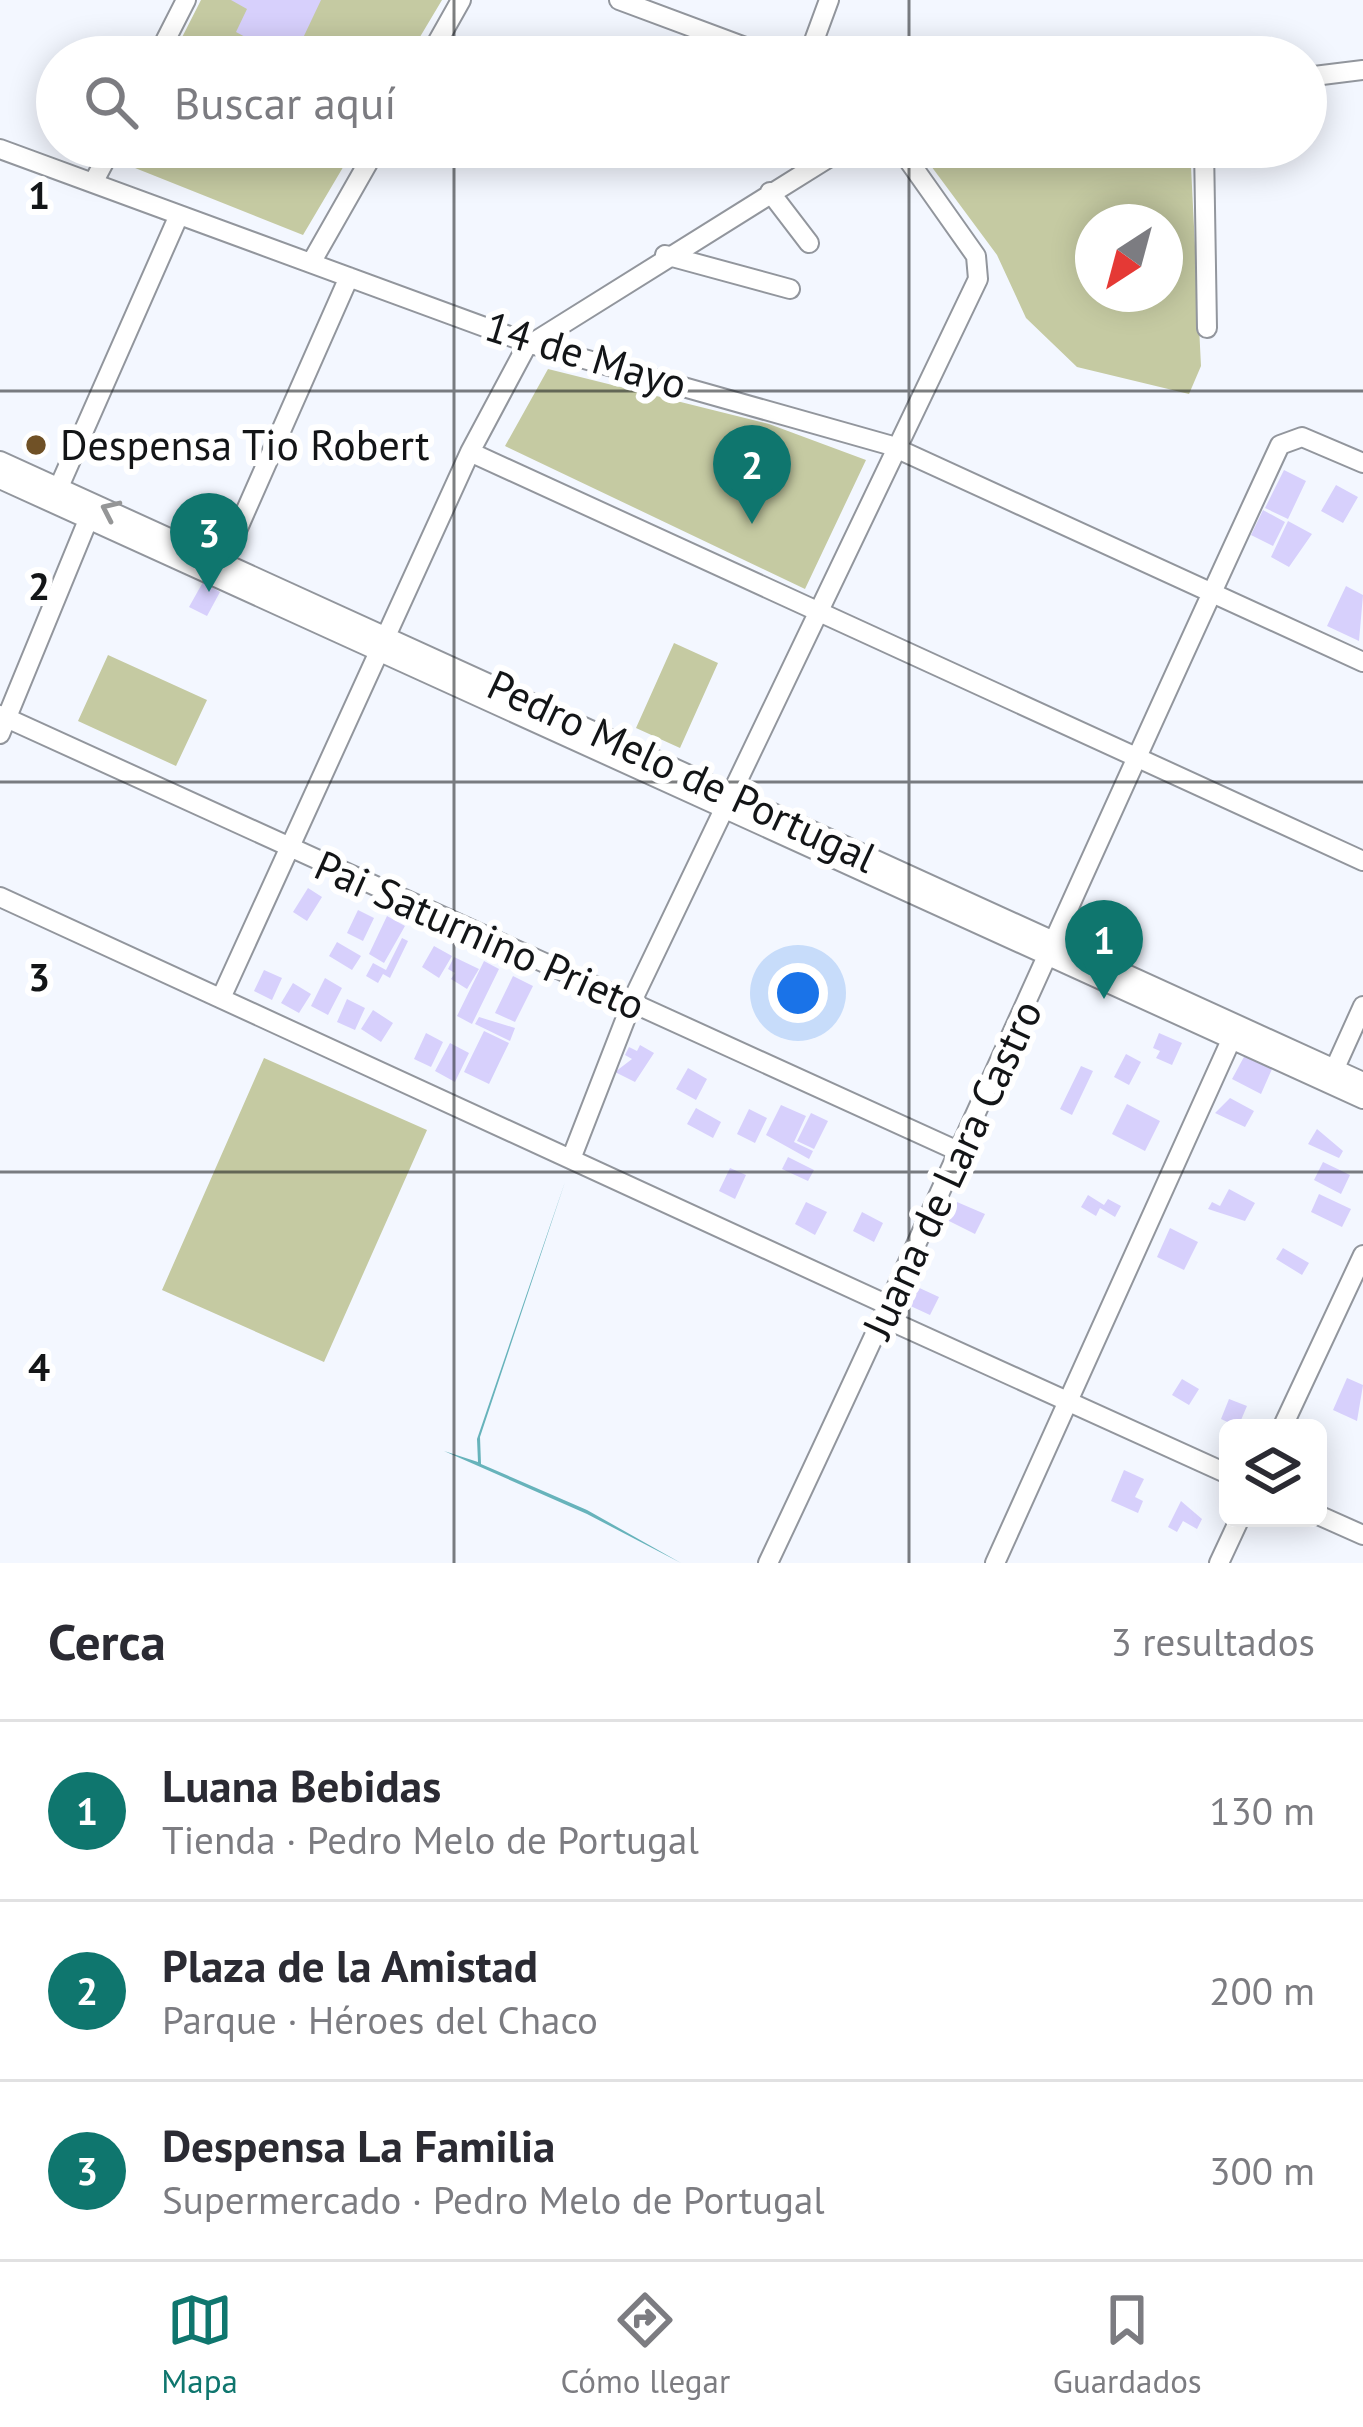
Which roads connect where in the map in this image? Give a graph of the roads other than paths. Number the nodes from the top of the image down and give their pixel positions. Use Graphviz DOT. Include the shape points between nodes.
graph roads {
  1 [pos="186,0"];
  2 [pos="461,0"];
  3 [pos="619,0"];
  4 [pos="830,0"];
  5 [pos="168,36"];
  6 [pos="441,36"];
  7 [pos="716,36"];
  8 [pos="816,36"];
  9 [pos="1363,70"];
  10 [pos="1327,74"];
  11 [pos="0,149"];
  12 [pos="36,162"];
  13 [pos="52,168"];
  14 [pos="101,168"];
  15 [pos="365,168"];
  16 [pos="811,168"];
  17 [pos="914,168"];
  18 [pos="1204,168"];
  19 [pos="93,183"];
  20 [pos="770,192"];
  21 [pos="179,214"];
  22 [pos="809,243"];
  23 [pos="665,255"];
  24 [pos="310,263"];
  25 [pos="349,277"];
  26 [pos="790,289"];
  27 [pos="1207,328"];
  28 [pos="532,344"];
  29 [pos="897,449"];
  30 [pos="470,452"];
  31 [pos="0,461"];
  32 [pos="1363,463"];
  33 [pos="0,479"];
  34 [pos="55,495"];
  35 [pos="88,520"];
  36 [pos="220,570"];
  37 [pos="1211,592"];
  38 [pos="822,611"];
  39 [pos="381,644"];
  40 [pos="1363,662"];
  41 [pos="2,722"];
  42 [pos="1134,758"];
  43 [pos="729,802"];
  44 [pos="289,849"];
  45 [pos="1363,862"];
  46 [pos="0,897"];
  47 [pos="1053,950"];
  48 [pos="221,998"];
  49 [pos="632,1004"];
  50 [pos="1363,1006"];
  51 [pos="1234,1032"];
  52 [pos="1331,1076"];
  53 [pos="1363,1082"];
  54 [pos="1363,1099"];
  55 [pos="960,1152"];
  56 [pos="571,1159"];
  57 [pos="1363,1255"];
  58 [pos="887,1312"];
  59 [pos="1069,1402"];
  60 [pos="1286,1419"];
  61 [pos="1219,1470"];
  62 [pos="1327,1519"];
  63 [pos="1236,1527"];
  64 [pos="1363,1535"];
  65 [pos="768,1563"];
  66 [pos="995,1563"];
  67 [pos="1219,1563"];
  1 -- 5 [label="street"];
  2 -- 6 [label="street"];
  3 -- 7 [label="street"];
  4 -- 8 [label="street"];
  9 -- 10 [label="street"];
  11 -- 12 [label="street, 14 de Mayo"];
  13 -- 19 [label="street, 14 de Mayo"];
  14 -- 19 [label="street"];
  15 -- 24 [label="street"];
  16 -- 20 [label="street"];
  17 -- 29 [label="street" via="981,270"];
  18 -- 27 [label="street"];
  19 -- 21 [label="street, 14 de Mayo"];
  20 -- 22 [label="street"];
  20 -- 23 [label="street"];
  21 -- 24 [label="street, 14 de Mayo"];
  21 -- 34 [label="street"];
  23 -- 26 [label="street"];
  23 -- 28 [label="street"];
  24 -- 25 [label="street, 14 de Mayo"];
  25 -- 28 [label="street, 14 de Mayo"];
  25 -- 36 [label="street"];
  28 -- 29 [label="street, 14 de Mayo"];
  28 -- 30 [label="street"];
  29 -- 37 [label="street, 14 de Mayo"];
  29 -- 38 [label="street"];
  30 -- 38 [label="street"];
  30 -- 39 [label="street"];
  31 -- 34 [label="street, Pedro Melo de Portugal"];
  32 -- 37 [label="street, Juana de Lara Castro" via="1302,437 1280,445"];
  33 -- 34 [label="street, Pedro Melo de Portugal"];
  34 -- 35 [label="street, Pedro Melo de Portugal"];
  36 -- 34 [label="street, Pedro Melo de Portugal, one-way"];
  35 -- 36 [label="street, Pedro Melo de Portugal"];
  35 -- 41 [label="street"];
  36 -- 39 [label="street, Pedro Melo de Portugal"];
  37 -- 40 [label="street, 14 de Mayo"];
  37 -- 42 [label="street, Juana de Lara Castro"];
  38 -- 42 [label="street"];
  38 -- 43 [label="street"];
  39 -- 43 [label="street, Pedro Melo de Portugal"];
  39 -- 44 [label="street"];
  41 -- 44 [label="street, Pai Saturnino Prieto"];
  42 -- 45 [label="street"];
  42 -- 47 [label="street, Juana de Lara Castro"];
  43 -- 47 [label="street, Pedro Melo de Portugal"];
  43 -- 49 [label="street"];
  44 -- 48 [label="street"];
  44 -- 49 [label="street, Pai Saturnino Prieto"];
  46 -- 48 [label="street"];
  47 -- 51 [label="street, Pedro Melo de Portugal"];
  47 -- 55 [label="street, Juana de Lara Castro"];
  48 -- 56 [label="street"];
  49 -- 55 [label="street, Pai Saturnino Prieto"];
  49 -- 56 [label="street"];
  50 -- 52 [label="street"];
  51 -- 52 [label="street, Pedro Melo de Portugal"];
  51 -- 59 [label="street"];
  52 -- 53 [label="street, Pedro Melo de Portugal"];
  52 -- 54 [label="street, Pedro Melo de Portugal"];
  55 -- 58 [label="street, Juana de Lara Castro"];
  56 -- 58 [label="street"];
  57 -- 60 [label="street"];
  58 -- 59 [label="street"];
  58 -- 65 [label="street, Juana de Lara Castro"];
  59 -- 61 [label="street"];
  59 -- 66 [label="street"];
  62 -- 64 [label="street"];
  63 -- 67 [label="street"];
}
